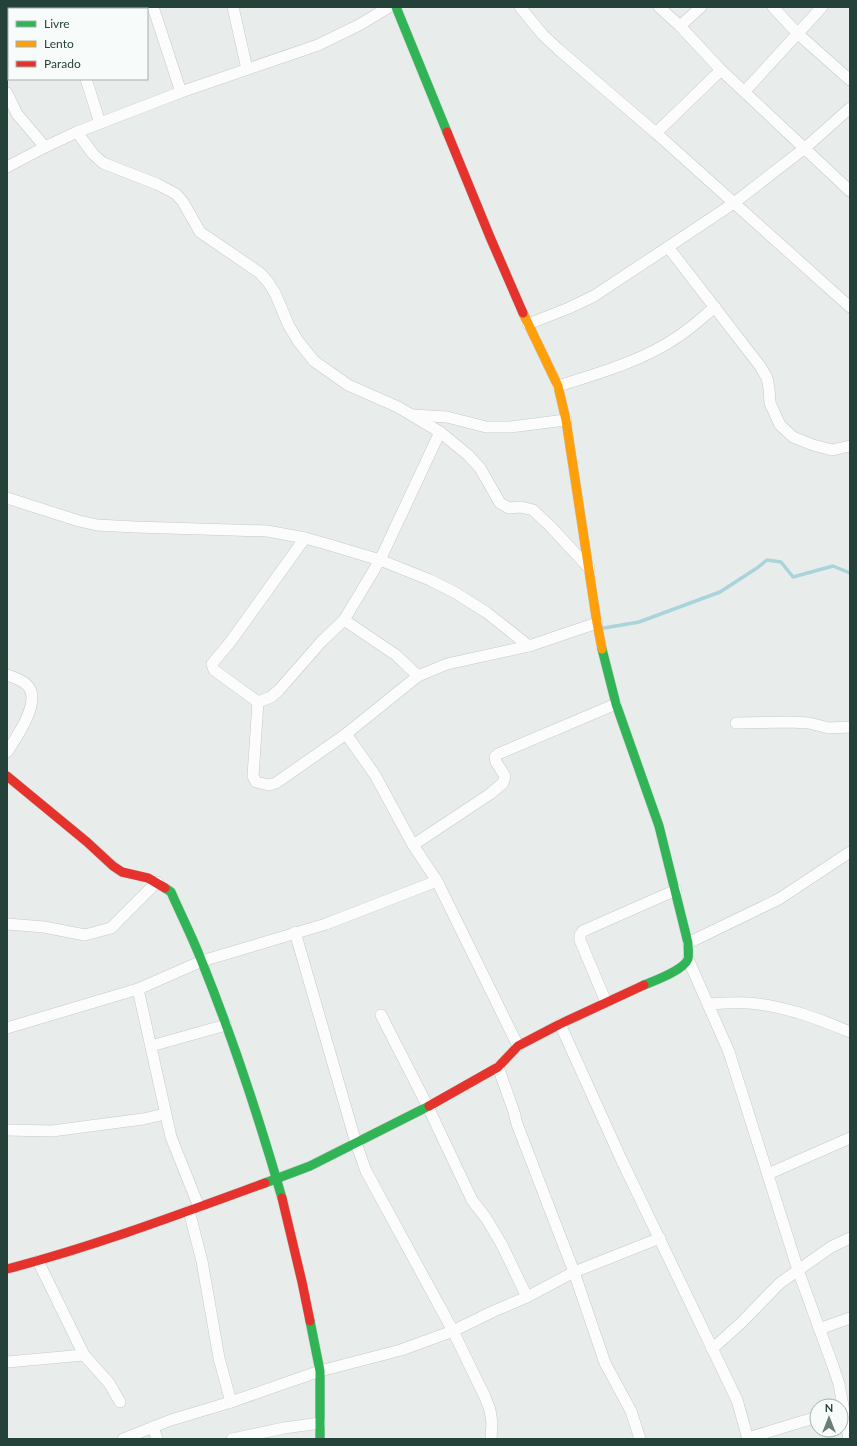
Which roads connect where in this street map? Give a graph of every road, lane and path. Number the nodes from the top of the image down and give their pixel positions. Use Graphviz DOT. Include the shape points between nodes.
graph roads {
  1 [pos="153,7"];
  2 [pos="233,7"];
  3 [pos="389,7"];
  4 [pos="396,7"];
  5 [pos="520,7"];
  6 [pos="658,7"];
  7 [pos="701,7"];
  8 [pos="773,7"];
  9 [pos="822,7"];
  10 [pos="680,26"];
  11 [pos="797,33"];
  12 [pos="247,69"];
  13 [pos="721,70"];
  14 [pos="86,80"];
  15 [pos="850,80"];
  16 [pos="745,91"];
  17 [pos="181,92"];
  18 [pos="7,93"];
  19 [pos="850,108"];
  20 [pos="12,116"];
  21 [pos="100,123"];
  22 [pos="77,132"];
  23 [pos="656,133"];
  24 [pos="45,147"];
  25 [pos="805,148"];
  26 [pos="7,167"];
  27 [pos="850,191"];
  28 [pos="734,202"];
  29 [pos="668,247"];
  30 [pos="714,307"];
  31 [pos="850,307"];
  32 [pos="528,324"];
  33 [pos="558,386"];
  34 [pos="412,415"];
  35 [pos="566,420"];
  36 [pos="440,432"];
  37 [pos="850,446"];
  38 [pos="7,498"];
  39 [pos="305,538"];
  40 [pos="380,560"];
  41 [pos="589,568"];
  42 [pos="344,620"];
  43 [pos="598,623"];
  44 [pos="529,646"];
  45 [pos="7,675"];
  46 [pos="418,676"];
  47 [pos="258,702"];
  48 [pos="616,704"];
  49 [pos="736,723"];
  50 [pos="850,727"];
  51 [pos="346,734"];
  52 [pos="7,752"];
  53 [pos="7,776"];
  54 [pos="413,844"];
  55 [pos="850,852"];
  56 [pos="437,881"];
  57 [pos="157,882"];
  58 [pos="676,890"];
  59 [pos="7,924"];
  60 [pos="295,932"];
  61 [pos="688,943"];
  62 [pos="688,958"];
  63 [pos="202,961"];
  64 [pos="138,989"];
  65 [pos="606,1002"];
  66 [pos="709,1004"];
  67 [pos="381,1015"];
  68 [pos="560,1024"];
  69 [pos="226,1025"];
  70 [pos="7,1028"];
  71 [pos="850,1032"];
  72 [pos="151,1046"];
  73 [pos="518,1046"];
  74 [pos="498,1067"];
  75 [pos="428,1107"];
  76 [pos="165,1114"];
  77 [pos="7,1130"];
  78 [pos="850,1138"];
  79 [pos="356,1143"];
  80 [pos="768,1174"];
  81 [pos="276,1180"];
  82 [pos="194,1209"];
  83 [pos="660,1238"];
  84 [pos="850,1238"];
  85 [pos="38,1261"];
  86 [pos="7,1269"];
  87 [pos="798,1270"];
  88 [pos="574,1272"];
  89 [pos="527,1297"];
  90 [pos="850,1318"];
  91 [pos="820,1329"];
  92 [pos="453,1331"];
  93 [pos="712,1349"];
  94 [pos="84,1355"];
  95 [pos="7,1362"];
  96 [pos="320,1371"];
  97 [pos="841,1398"];
  98 [pos="120,1402"];
  99 [pos="231,1402"];
  100 [pos="809,1420"];
  101 [pos="320,1423"];
  102 [pos="153,1427"];
  103 [pos="123,1439"];
  104 [pos="157,1439"];
  105 [pos="232,1439"];
  106 [pos="320,1439"];
  107 [pos="491,1439"];
  108 [pos="640,1439"];
  109 [pos="748,1439"];
  1 -- 17 [label="street"];
  2 -- 12 [label="street"];
  3 -- 12 [label="street" via="318,45"];
  4 -- 32 [label="street"];
  5 -- 23 [label="street" via="558,49"];
  6 -- 10 [label="street"];
  7 -- 10 [label="street"];
  8 -- 11 [label="street"];
  9 -- 11 [label="street"];
  10 -- 13 [label="street"];
  11 -- 15 [label="street"];
  11 -- 16 [label="street"];
  12 -- 17 [label="street"];
  13 -- 16 [label="street"];
  13 -- 23 [label="street"];
  14 -- 21 [label="street"];
  16 -- 25 [label="street"];
  17 -- 21 [label="street"];
  18 -- 20 [label="street"];
  19 -- 25 [label="street"];
  20 -- 24 [label="street"];
  21 -- 22 [label="street"];
  22 -- 24 [label="street"];
  22 -- 34 [label="street" via="93,154 103,162 176,194 200,232 260,273 275,293 298,341 314,361 348,385"];
  23 -- 28 [label="street"];
  24 -- 26 [label="street"];
  25 -- 27 [label="street"];
  25 -- 28 [label="street"];
  28 -- 29 [label="street"];
  28 -- 31 [label="street"];
  29 -- 30 [label="street"];
  29 -- 32 [label="street" via="594,296"];
  30 -- 33 [label="street" via="679,336 644,355"];
  30 -- 37 [label="street" via="767,378 770,403 780,425 793,437 813,445 832,450"];
  32 -- 33 [label="street"];
  33 -- 35 [label="street"];
  34 -- 35 [label="street" via="447,417 486,427 510,427"];
  34 -- 36 [label="street"];
  35 -- 41 [label="street"];
  36 -- 40 [label="street"];
  36 -- 41 [label="street" via="480,468 500,503 510,508 532,510"];
  38 -- 39 [label="street" via="97,525 267,531"];
  39 -- 40 [label="street"];
  39 -- 47 [label="street" via="212,664 214,670"];
  40 -- 42 [label="street"];
  40 -- 44 [label="street" via="454,592 486,612"];
  41 -- 43 [label="street"];
  42 -- 46 [label="street" via="396,655"];
  42 -- 47 [label="street" via="320,642 279,690"];
  43 -- 44 [label="street"];
  43 -- 48 [label="street"];
  44 -- 46 [label="street" via="447,664"];
  45 -- 52 [label="street" via="27,685 32,693 28,717"];
  46 -- 51 [label="street"];
  47 -- 51 [label="street" via="252,776 261,784 276,784"];
  48 -- 54 [label="street" via="498,754 495,757 505,776 503,783"];
  48 -- 58 [label="street" via="659,826"];
  49 -- 50 [label="street" via="790,722 829,728"];
  51 -- 54 [label="street" via="374,775"];
  53 -- 57 [label="street" via="113,866 122,872"];
  54 -- 56 [label="street"];
  55 -- 61 [label="street" via="779,899"];
  56 -- 60 [label="street" via="326,924"];
  56 -- 73 [label="street"];
  57 -- 59 [label="street" via="106,930 84,935 44,927"];
  57 -- 63 [label="street" via="171,892"];
  58 -- 61 [label="street"];
  58 -- 65 [label="street" via="583,931 580,935"];
  60 -- 63 [label="street"];
  60 -- 79 [label="street"];
  61 -- 62 [label="street"];
  62 -- 65 [label="street" via="674,971"];
  62 -- 66 [label="street"];
  63 -- 64 [label="street"];
  63 -- 69 [label="street"];
  64 -- 70 [label="street"];
  64 -- 72 [label="street"];
  65 -- 68 [label="street"];
  66 -- 71 [label="street" via="766,1005 802,1014"];
  66 -- 80 [label="street" via="729,1052"];
  67 -- 75 [label="street"];
  68 -- 73 [label="street"];
  68 -- 83 [label="street"];
  69 -- 72 [label="street"];
  69 -- 81 [label="street" via="260,1123"];
  72 -- 76 [label="street"];
  73 -- 74 [label="street"];
  74 -- 75 [label="street"];
  74 -- 88 [label="street"];
  75 -- 79 [label="street"];
  75 -- 89 [label="street" via="472,1200 502,1245"];
  76 -- 77 [label="street" via="52,1131"];
  76 -- 82 [label="street"];
  78 -- 80 [label="street"];
  79 -- 81 [label="street"];
  79 -- 92 [label="street" via="366,1171"];
  80 -- 87 [label="street"];
  81 -- 82 [label="street"];
  81 -- 96 [label="street" via="302,1282"];
  82 -- 85 [label="street"];
  82 -- 99 [label="street" via="219,1358"];
  83 -- 88 [label="street"];
  83 -- 93 [label="street"];
  84 -- 87 [label="street" via="831,1247"];
  85 -- 86 [label="street"];
  85 -- 94 [label="street"];
  87 -- 91 [label="street"];
  87 -- 93 [label="street" via="780,1283"];
  88 -- 89 [label="street"];
  88 -- 108 [label="street" via="605,1363 631,1411"];
  89 -- 92 [label="street"];
  90 -- 91 [label="street"];
  91 -- 97 [label="street" via="834,1366"];
  92 -- 96 [label="street" via="401,1350"];
  92 -- 107 [label="street" via="490,1410"];
  93 -- 109 [label="street" via="737,1400"];
  94 -- 95 [label="street"];
  94 -- 98 [label="street" via="109,1383"];
  96 -- 99 [label="street"];
  96 -- 101 [label="street"];
  99 -- 102 [label="street"];
  100 -- 109 [label="street"];
  101 -- 105 [label="street"];
  101 -- 106 [label="street"];
  102 -- 103 [label="street"];
  102 -- 104 [label="street"];
}
